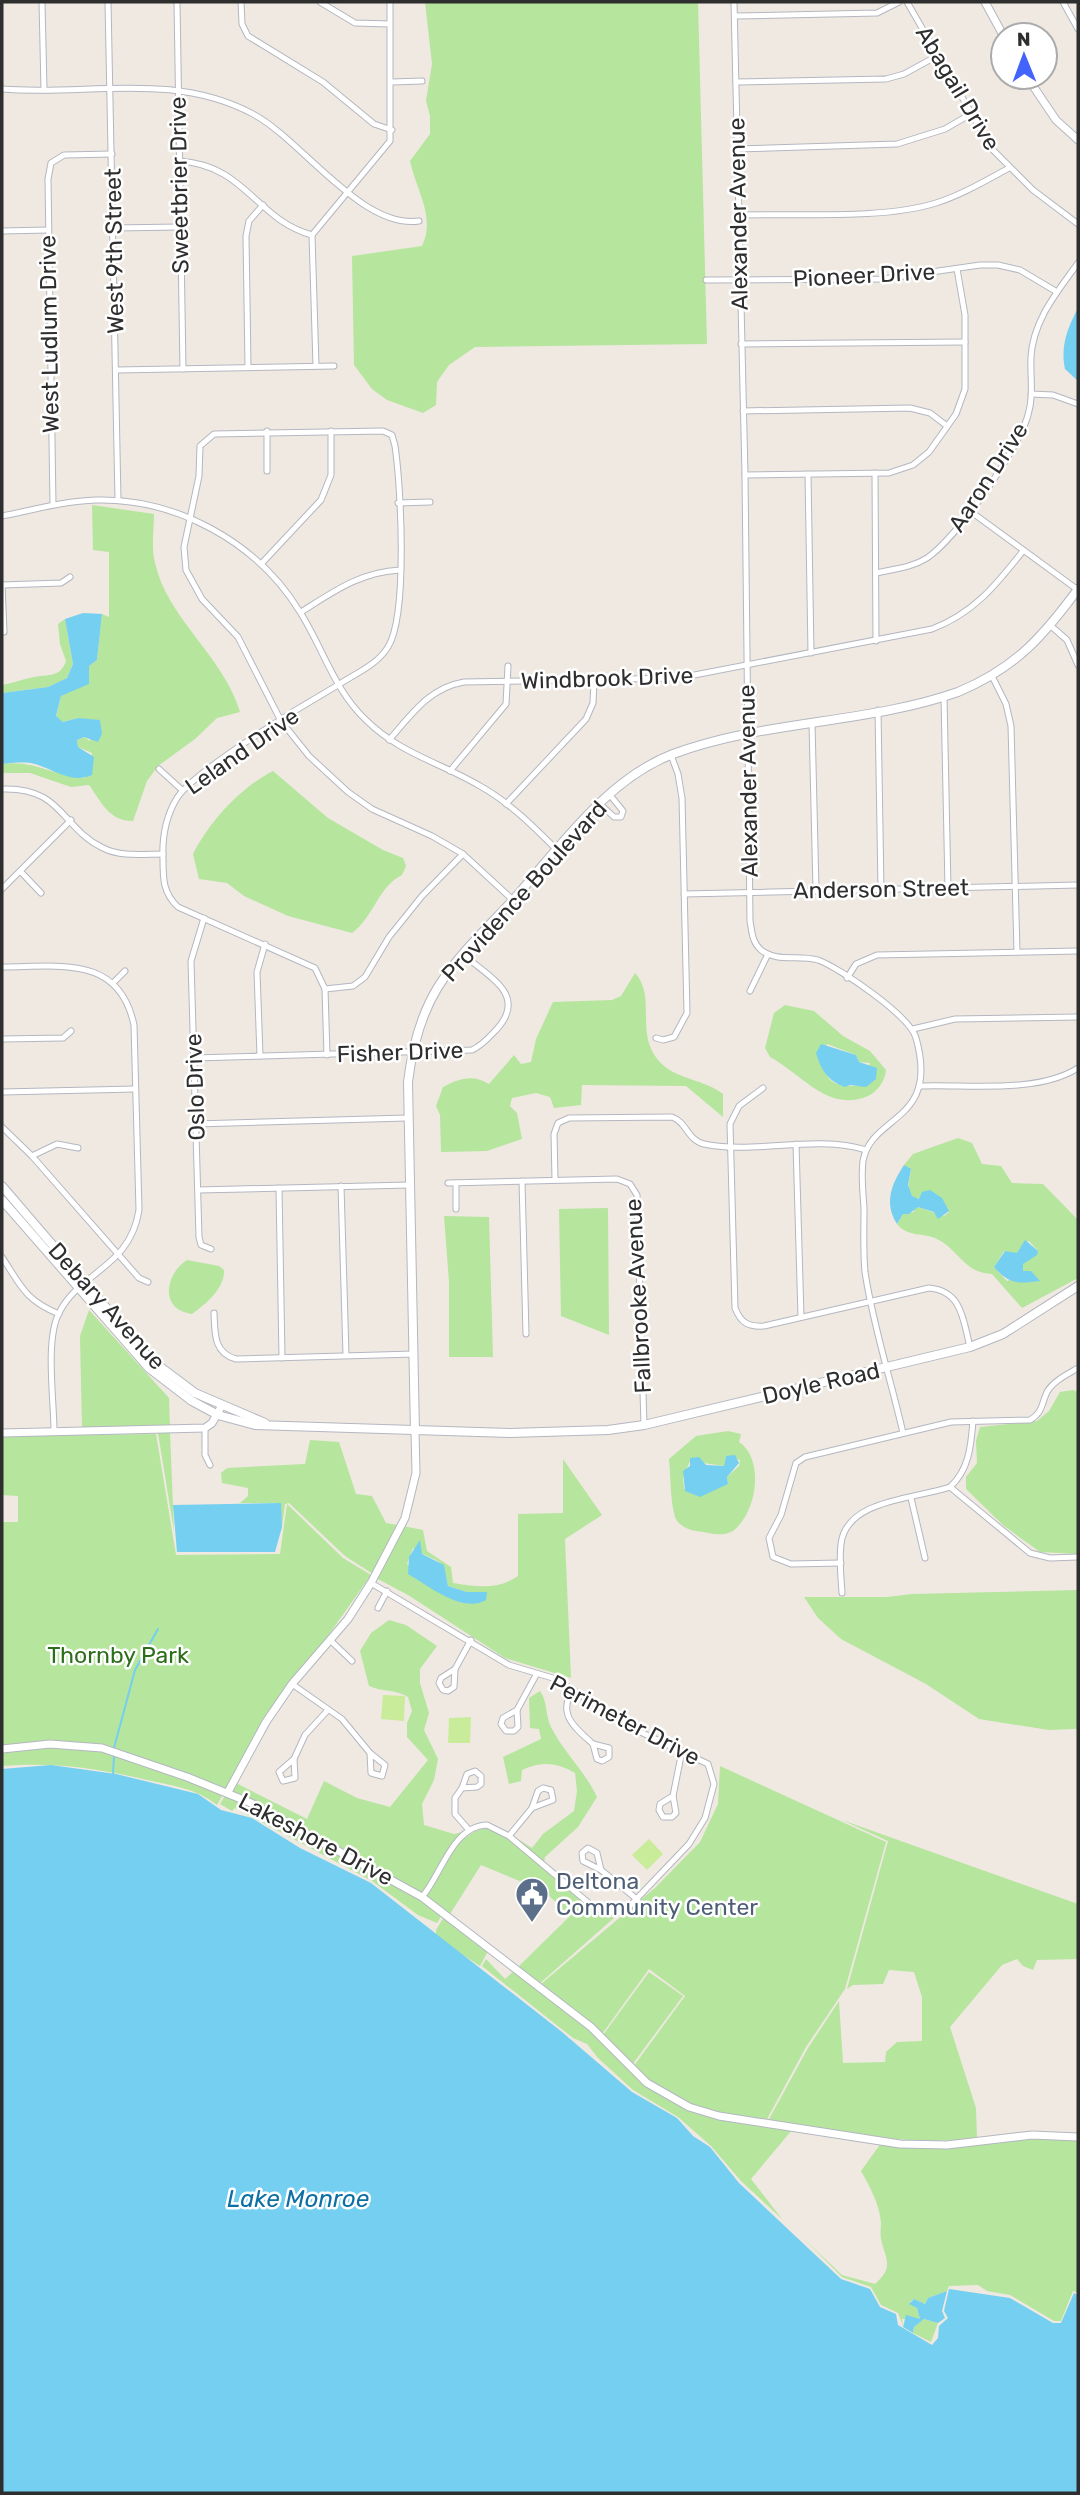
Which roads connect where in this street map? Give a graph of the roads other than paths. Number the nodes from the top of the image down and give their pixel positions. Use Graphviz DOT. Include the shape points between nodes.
graph roads {
  1 [pos="42,2"];
  2 [pos="108,2"];
  3 [pos="177,2"];
  4 [pos="241,2"];
  5 [pos="320,2"];
  6 [pos="390,2"];
  7 [pos="734,2"];
  8 [pos="899,2"];
  9 [pos="907,2"];
  10 [pos="985,2"];
  11 [pos="1066,3"];
  12 [pos="735,16"];
  13 [pos="995,21"];
  14 [pos="390,24"];
  15 [pos="1078,29"];
  16 [pos="937,56"];
  17 [pos="422,81"];
  18 [pos="392,82"];
  19 [pos="736,82"];
  20 [pos="2,89"];
  21 [pos="110,89"];
  22 [pos="177,89"];
  23 [pos="44,90"];
  24 [pos="1036,91"];
  25 [pos="969,114"];
  26 [pos="392,130"];
  27 [pos="1078,140"];
  28 [pos="736,149"];
  29 [pos="112,155"];
  30 [pos="179,161"];
  31 [pos="1009,169"];
  32 [pos="349,191"];
  33 [pos="263,205"];
  34 [pos="737,215"];
  35 [pos="419,221"];
  36 [pos="1078,224"];
  37 [pos="179,227"];
  38 [pos="114,228"];
  39 [pos="48,230"];
  40 [pos="2,231"];
  41 [pos="312,235"];
  42 [pos="1078,263"];
  43 [pos="957,269"];
  44 [pos="706,280"];
  45 [pos="740,280"];
  46 [pos="1057,292"];
  47 [pos="965,342"];
  48 [pos="741,344"];
  49 [pos="316,366"];
  50 [pos="334,366"];
  51 [pos="248,367"];
  52 [pos="183,369"];
  53 [pos="117,370"];
  54 [pos="1031,394"];
  55 [pos="1078,404"];
  56 [pos="743,411"];
  57 [pos="947,426"];
  58 [pos="331,431"];
  59 [pos="267,432"];
  60 [pos="267,471"];
  61 [pos="875,473"];
  62 [pos="808,474"];
  63 [pos="745,475"];
  64 [pos="118,500"];
  65 [pos="430,502"];
  66 [pos="398,503"];
  67 [pos="52,505"];
  68 [pos="970,511"];
  69 [pos="2,516"];
  70 [pos="190,517"];
  71 [pos="1023,551"];
  72 [pos="262,563"];
  73 [pos="400,570"];
  74 [pos="876,573"];
  75 [pos="70,577"];
  76 [pos="2,585"];
  77 [pos="1078,589"];
  78 [pos="301,612"];
  79 [pos="1051,626"];
  80 [pos="4,632"];
  81 [pos="876,641"];
  82 [pos="811,653"];
  83 [pos="1078,665"];
  84 [pos="508,666"];
  85 [pos="746,666"];
  86 [pos="992,676"];
  87 [pos="508,681"];
  88 [pos="594,681"];
  89 [pos="337,685"];
  90 [pos="944,697"];
  91 [pos="878,710"];
  92 [pos="281,721"];
  93 [pos="812,723"];
  94 [pos="747,735"];
  95 [pos="389,740"];
  96 [pos="671,755"];
  97 [pos="159,769"];
  98 [pos="450,771"];
  99 [pos="2,789"];
  100 [pos="182,790"];
  101 [pos="610,795"];
  102 [pos="506,804"];
  103 [pos="600,804"];
  104 [pos="71,820"];
  105 [pos="557,850"];
  106 [pos="163,854"];
  107 [pos="463,854"];
  108 [pos="21,872"];
  109 [pos="1078,885"];
  110 [pos="1015,886"];
  111 [pos="948,888"];
  112 [pos="2,889"];
  113 [pos="881,889"];
  114 [pos="816,890"];
  115 [pos="750,892"];
  116 [pos="41,893"];
  117 [pos="684,894"];
  118 [pos="513,900"];
  119 [pos="204,918"];
  120 [pos="265,944"];
  121 [pos="1078,951"];
  122 [pos="1017,952"];
  123 [pos="463,954"];
  124 [pos="768,954"];
  125 [pos="2,967"];
  126 [pos="125,971"];
  127 [pos="847,978"];
  128 [pos="114,982"];
  129 [pos="325,989"];
  130 [pos="750,991"];
  131 [pos="1078,1017"];
  132 [pos="913,1029"];
  133 [pos="71,1031"];
  134 [pos="656,1038"];
  135 [pos="2,1039"];
  136 [pos="412,1052"];
  137 [pos="327,1055"];
  138 [pos="260,1056"];
  139 [pos="194,1058"];
  140 [pos="1078,1068"];
  141 [pos="919,1086"];
  142 [pos="763,1088"];
  143 [pos="135,1089"];
  144 [pos="2,1092"];
  145 [pos="407,1118"];
  146 [pos="196,1124"];
  147 [pos="2,1127"];
  148 [pos="796,1144"];
  149 [pos="730,1146"];
  150 [pos="78,1148"];
  151 [pos="866,1150"];
  152 [pos="33,1156"];
  153 [pos="555,1180"];
  154 [pos="522,1181"];
  155 [pos="448,1183"];
  156 [pos="456,1183"];
  157 [pos="409,1185"];
  158 [pos="2,1186"];
  159 [pos="341,1186"];
  160 [pos="279,1188"];
  161 [pos="198,1190"];
  162 [pos="2,1199"];
  163 [pos="456,1209"];
  164 [pos="211,1249"];
  165 [pos="118,1255"];
  166 [pos="2,1257"];
  167 [pos="148,1282"];
  168 [pos="1078,1286"];
  169 [pos="83,1287"];
  170 [pos="872,1301"];
  171 [pos="214,1313"];
  172 [pos="58,1314"];
  173 [pos="801,1317"];
  174 [pos="526,1334"];
  175 [pos="970,1347"];
  176 [pos="414,1354"];
  177 [pos="346,1356"];
  178 [pos="282,1358"];
  179 [pos="887,1367"];
  180 [pos="1078,1368"];
  181 [pos="219,1411"];
  182 [pos="973,1421"];
  183 [pos="643,1425"];
  184 [pos="205,1429"];
  185 [pos="54,1431"];
  186 [pos="415,1432"];
  187 [pos="2,1433"];
  188 [pos="549,1433"];
  189 [pos="903,1433"];
  190 [pos="210,1465"];
  191 [pos="950,1488"];
  192 [pos="911,1498"];
  193 [pos="1078,1557"];
  194 [pos="925,1558"];
  195 [pos="841,1563"];
  196 [pos="371,1583"];
  197 [pos="387,1591"];
  198 [pos="842,1593"];
  199 [pos="378,1608"];
  200 [pos="330,1640"];
  201 [pos="471,1640"];
  202 [pos="352,1661"];
  203 [pos="455,1670"];
  204 [pos="536,1675"];
  205 [pos="292,1684"];
  206 [pos="573,1689"];
  207 [pos="328,1710"];
  208 [pos="517,1710"];
  209 [pos="593,1744"];
  210 [pos="2,1749"];
  211 [pos="682,1751"];
  212 [pos="370,1753"];
  213 [pos="293,1759"];
  214 [pos="462,1788"];
  215 [pos="228,1792"];
  216 [pos="673,1796"];
  217 [pos="531,1808"];
  218 [pos="469,1830"];
  219 [pos="509,1836"];
  220 [pos="601,1870"];
  221 [pos="422,1896"];
  222 [pos="638,1900"];
  223 [pos="1078,2137"];
  1 -- 23 [label="street"];
  2 -- 21 [label="street, West 9th Street"];
  3 -- 22 [label="street, Sweetbrier Drive"];
  4 -- 26 [label="street" via="247,36 315,77 374,124"];
  5 -- 14 [label="street" via="355,23"];
  6 -- 14 [label="street"];
  7 -- 12 [label="street, Alexander Avenue"];
  8 -- 12 [label="street" via="877,13"];
  9 -- 16 [label="street, Abagail Drive"];
  10 -- 13 [label="street"];
  11 -- 15 [label="street"];
  12 -- 19 [label="street, Alexander Avenue"];
  14 -- 18 [label="street"];
  16 -- 19 [label="street" via="886,79"];
  16 -- 25 [label="street, Abagail Drive"];
  17 -- 18 [label="street"];
  18 -- 26 [label="street"];
  19 -- 28 [label="street, Alexander Avenue"];
  20 -- 23 [label="street"];
  21 -- 22 [label="street"];
  21 -- 23 [label="street"];
  21 -- 29 [label="street, West 9th Street"];
  22 -- 30 [label="street, Sweetbrier Drive"];
  22 -- 32 [label="street" via="212,97 256,116"];
  24 -- 27 [label="street" via="1056,120"];
  25 -- 28 [label="street" via="945,129 897,144"];
  25 -- 31 [label="street, Abagail Drive"];
  26 -- 32 [label="street" via="386,149"];
  28 -- 34 [label="street, Alexander Avenue"];
  29 -- 38 [label="street, West 9th Street"];
  29 -- 39 [label="street, West Ludlum Drive" via="64,155 51,163"];
  30 -- 33 [label="street" via="217,168"];
  30 -- 37 [label="street, Sweetbrier Drive"];
  31 -- 34 [label="street" via="961,193 920,206"];
  31 -- 36 [label="street, Abagail Drive"];
  32 -- 35 [label="street" via="386,216"];
  32 -- 41 [label="street"];
  33 -- 41 [label="street" via="287,225"];
  33 -- 51 [label="street" via="249,221 246,236"];
  34 -- 45 [label="street, Alexander Avenue"];
  37 -- 38 [label="street"];
  37 -- 52 [label="street, Sweetbrier Drive"];
  38 -- 53 [label="street, West 9th Street"];
  39 -- 40 [label="street"];
  39 -- 67 [label="street, West Ludlum Drive"];
  41 -- 49 [label="street"];
  42 -- 46 [label="street, Aaron Drive"];
  43 -- 45 [label="street, Pioneer Drive" via="883,279"];
  43 -- 46 [label="street, Pioneer Drive" via="980,265 1020,270"];
  43 -- 47 [label="street" via="964,298"];
  44 -- 45 [label="street, Pioneer Drive"];
  45 -- 48 [label="street, Alexander Avenue"];
  46 -- 54 [label="street, Aaron Drive" via="1034,335"];
  47 -- 48 [label="street"];
  47 -- 57 [label="street" via="965,389"];
  48 -- 56 [label="street, Alexander Avenue"];
  49 -- 50 [label="street"];
  49 -- 51 [label="street"];
  51 -- 52 [label="street"];
  52 -- 53 [label="street"];
  53 -- 64 [label="street, West 9th Street"];
  54 -- 55 [label="street" via="1053,395"];
  54 -- 68 [label="street, Aaron Drive" via="1024,426"];
  56 -- 57 [label="street" via="910,408 930,413"];
  56 -- 63 [label="street, Alexander Avenue"];
  57 -- 61 [label="street" via="914,465"];
  58 -- 59 [label="street"];
  58 -- 66 [label="street, Leland Drive" via="392,435"];
  58 -- 72 [label="street" via="331,475 321,500"];
  59 -- 60 [label="street"];
  59 -- 70 [label="street" via="220,432 200,446"];
  61 -- 62 [label="street"];
  61 -- 74 [label="street"];
  62 -- 63 [label="street"];
  62 -- 82 [label="street"];
  63 -- 85 [label="street, Alexander Avenue"];
  64 -- 67 [label="street"];
  64 -- 70 [label="street"];
  65 -- 66 [label="street"];
  66 -- 73 [label="street, Leland Drive"];
  67 -- 69 [label="street"];
  68 -- 71 [label="street"];
  68 -- 74 [label="street, Aaron Drive" via="924,559 907,568"];
  70 -- 72 [label="street"];
  70 -- 92 [label="street" via="184,547 186,570 202,599 238,637"];
  71 -- 77 [label="street"];
  71 -- 81 [label="street, Windbrook Drive" via="985,598 953,621"];
  72 -- 78 [label="street"];
  73 -- 78 [label="street" via="356,578"];
  73 -- 89 [label="street, Leland Drive" via="398,622 387,648 368,668"];
  74 -- 81 [label="street"];
  75 -- 76 [label="street" via="61,583"];
  76 -- 80 [label="street"];
  77 -- 79 [label="main road, Providence Boulevard"];
  78 -- 89 [label="street"];
  79 -- 83 [label="street" via="1068,640"];
  79 -- 86 [label="main road, Providence Boulevard" via="1024,654"];
  81 -- 82 [label="street, Windbrook Drive"];
  82 -- 85 [label="street, Windbrook Drive"];
  84 -- 87 [label="street"];
  85 -- 88 [label="street, Windbrook Drive" via="679,678"];
  85 -- 94 [label="street, Alexander Avenue"];
  86 -- 90 [label="main road, Providence Boulevard"];
  86 -- 110 [label="street" via="1011,726"];
  87 -- 88 [label="street, Windbrook Drive"];
  87 -- 95 [label="street, Windbrook Drive" via="464,681 437,689"];
  87 -- 98 [label="street" via="506,704"];
  88 -- 102 [label="street" via="593,704 586,719"];
  89 -- 92 [label="street, Leland Drive"];
  89 -- 95 [label="street" via="364,719"];
  90 -- 91 [label="main road, Providence Boulevard"];
  90 -- 111 [label="street"];
  91 -- 93 [label="main road, Providence Boulevard"];
  91 -- 113 [label="street"];
  92 -- 100 [label="street, Leland Drive"];
  92 -- 107 [label="street" via="309,757 348,792 372,809"];
  93 -- 94 [label="main road, Providence Boulevard"];
  93 -- 114 [label="street"];
  94 -- 96 [label="main road, Providence Boulevard"];
  94 -- 115 [label="street, Alexander Avenue"];
  95 -- 98 [label="street"];
  96 -- 101 [label="main road, Providence Boulevard"];
  96 -- 117 [label="street" via="681,786"];
  97 -- 100 [label="street"];
  98 -- 102 [label="street"];
  99 -- 104 [label="street" via="41,795"];
  100 -- 106 [label="street, Leland Drive" via="169,812"];
  101 -- 103 [label="main road, Providence Boulevard"];
  101 -- 103 [label="street" via="623,811 621,817 614,817"];
  102 -- 105 [label="street"];
  103 -- 105 [label="main road, Providence Boulevard"];
  104 -- 106 [label="street" via="108,850"];
  104 -- 108 [label="street"];
  105 -- 118 [label="main road, Providence Boulevard"];
  106 -- 119 [label="street, Leland Drive" via="166,892 178,907"];
  107 -- 118 [label="street"];
  107 -- 129 [label="street" via="389,937 365,977 353,986"];
  108 -- 112 [label="street"];
  108 -- 116 [label="street"];
  109 -- 110 [label="street, Anderson Street"];
  110 -- 111 [label="street, Anderson Street"];
  110 -- 122 [label="street"];
  111 -- 113 [label="street, Anderson Street"];
  113 -- 114 [label="street, Anderson Street"];
  114 -- 115 [label="street, Anderson Street"];
  115 -- 117 [label="street, Anderson Street"];
  115 -- 124 [label="street, Alexander Avenue" via="752,936"];
  117 -- 134 [label="street" via="687,1013 674,1037"];
  118 -- 123 [label="main road, Providence Boulevard"];
  119 -- 120 [label="street, Leland Drive"];
  119 -- 139 [label="street, Oslo Drive" via="191,961"];
  120 -- 129 [label="street, Leland Drive" via="308,962"];
  120 -- 138 [label="street" via="257,972"];
  121 -- 122 [label="street"];
  122 -- 127 [label="street" via="877,955 856,964"];
  123 -- 136 [label="main road, Providence Boulevard" via="426,1010"];
  123 -- 136 [label="street, Fisher Drive" via="506,993 509,1013 482,1045 472,1050"];
  124 -- 127 [label="street" via="816,960"];
  124 -- 130 [label="street"];
  125 -- 128 [label="street" via="89,969"];
  126 -- 128 [label="street"];
  127 -- 132 [label="street"];
  128 -- 143 [label="street" via="129,1003 134,1025"];
  129 -- 137 [label="street"];
  131 -- 132 [label="street" via="955,1019"];
  132 -- 141 [label="street"];
  133 -- 135 [label="street" via="63,1038"];
  136 -- 137 [label="street, Fisher Drive"];
  136 -- 145 [label="main road, Providence Boulevard"];
  137 -- 138 [label="street, Fisher Drive"];
  138 -- 139 [label="street, Fisher Drive"];
  139 -- 146 [label="street, Oslo Drive"];
  140 -- 141 [label="street" via="1061,1079 1038,1084"];
  141 -- 151 [label="street" via="908,1110"];
  142 -- 149 [label="street" via="737,1109 730,1124"];
  143 -- 144 [label="street"];
  143 -- 165 [label="street" via="139,1210 136,1226"];
  145 -- 146 [label="street"];
  145 -- 157 [label="main road, Providence Boulevard"];
  146 -- 161 [label="street, Oslo Drive"];
  147 -- 152 [label="street"];
  148 -- 149 [label="street"];
  148 -- 151 [label="street" via="835,1143"];
  148 -- 173 [label="street"];
  149 -- 153 [label="street" via="695,1140 672,1117 565,1119 554,1131"];
  149 -- 173 [label="street" via="734,1308 746,1324 764,1326"];
  150 -- 152 [label="street" via="57,1144"];
  151 -- 170 [label="street" via="865,1271"];
  152 -- 165 [label="street"];
  153 -- 154 [label="street, Fallbrooke Avenue"];
  153 -- 183 [label="street, Fallbrooke Avenue" via="617,1179 630,1184 637,1195"];
  154 -- 156 [label="street, Fallbrooke Avenue"];
  154 -- 174 [label="street"];
  155 -- 156 [label="street, Fallbrooke Avenue"];
  156 -- 163 [label="street"];
  157 -- 159 [label="street"];
  157 -- 176 [label="main road, Providence Boulevard"];
  158 -- 169 [label="main road, Debary Avenue"];
  159 -- 160 [label="street"];
  159 -- 177 [label="street"];
  160 -- 161 [label="street"];
  160 -- 178 [label="street"];
  161 -- 164 [label="street, Oslo Drive" via="199,1237 201,1245"];
  162 -- 169 [label="main road, Debary Avenue"];
  165 -- 167 [label="street"];
  165 -- 169 [label="street"];
  166 -- 172 [label="street" via="36,1304"];
  168 -- 175 [label="main road, Doyle Road" via="1003,1334"];
  169 -- 172 [label="street"];
  169 -- 181 [label="main road, Debary Avenue" via="151,1360"];
  170 -- 173 [label="street"];
  170 -- 175 [label="street" via="943,1289 961,1308"];
  170 -- 179 [label="street"];
  171 -- 178 [label="street" via="222,1353 236,1359"];
  172 -- 185 [label="street" via="53,1337"];
  175 -- 179 [label="main road, Doyle Road"];
  176 -- 177 [label="street"];
  176 -- 186 [label="main road, Providence Boulevard"];
  177 -- 178 [label="street"];
  179 -- 183 [label="main road, Doyle Road"];
  179 -- 189 [label="street"];
  180 -- 182 [label="street" via="1048,1391 1040,1412 1030,1420"];
  181 -- 184 [label="street"];
  181 -- 186 [label="main road, Debary Avenue" via="255,1425"];
  182 -- 189 [label="street"];
  182 -- 191 [label="street" via="968,1458"];
  183 -- 188 [label="main road, Doyle Road"];
  184 -- 185 [label="street"];
  184 -- 190 [label="street" via="205,1455"];
  185 -- 187 [label="street"];
  186 -- 188 [label="main road, Debary Avenue"];
  186 -- 196 [label="street, Providence Boulevard" via="413,1495"];
  189 -- 195 [label="street" via="796,1463 781,1515 769,1538 773,1557 790,1564"];
  191 -- 192 [label="street"];
  191 -- 193 [label="street" via="1030,1553"];
  192 -- 194 [label="street"];
  192 -- 195 [label="street" via="865,1509 856,1516 844,1534"];
  195 -- 198 [label="street"];
  196 -- 197 [label="street, Perimeter Drive"];
  196 -- 200 [label="street, Providence Boulevard"];
  197 -- 199 [label="street"];
  197 -- 201 [label="street, Perimeter Drive"];
  200 -- 202 [label="street"];
  200 -- 205 [label="street, Providence Boulevard"];
  201 -- 203 [label="street"];
  201 -- 204 [label="street, Perimeter Drive" via="509,1665"];
  204 -- 206 [label="street, Perimeter Drive"];
  204 -- 208 [label="street"];
  205 -- 207 [label="street"];
  205 -- 215 [label="street, Providence Boulevard"];
  206 -- 209 [label="street" via="566,1713 570,1723"];
  206 -- 211 [label="street, Perimeter Drive" via="630,1727"];
  207 -- 212 [label="street" via="342,1718"];
  207 -- 213 [label="street" via="305,1735"];
  210 -- 215 [label="street, Lakeshore Drive" via="64,1744 102,1748"];
  211 -- 216 [label="street"];
  211 -- 222 [label="street, Perimeter Drive" via="711,1769 710,1804 688,1844"];
  214 -- 218 [label="street" via="455,1798 455,1814"];
  215 -- 221 [label="street, Lakeshore Drive"];
  217 -- 217 [label="street" via="551,1802 551,1790 538,1791"];
  217 -- 219 [label="street"];
  218 -- 219 [label="street, Perimeter Drive" via="487,1825"];
  218 -- 221 [label="street"];
  219 -- 222 [label="street, Perimeter Drive" via="605,1912 624,1912"];
  220 -- 220 [label="street" via="596,1850 583,1851 584,1863"];
  220 -- 222 [label="street"];
  221 -- 223 [label="street, Lakeshore Drive" via="591,2027 659,2091 689,2107 719,2116 922,2145 1012,2136"];
}
